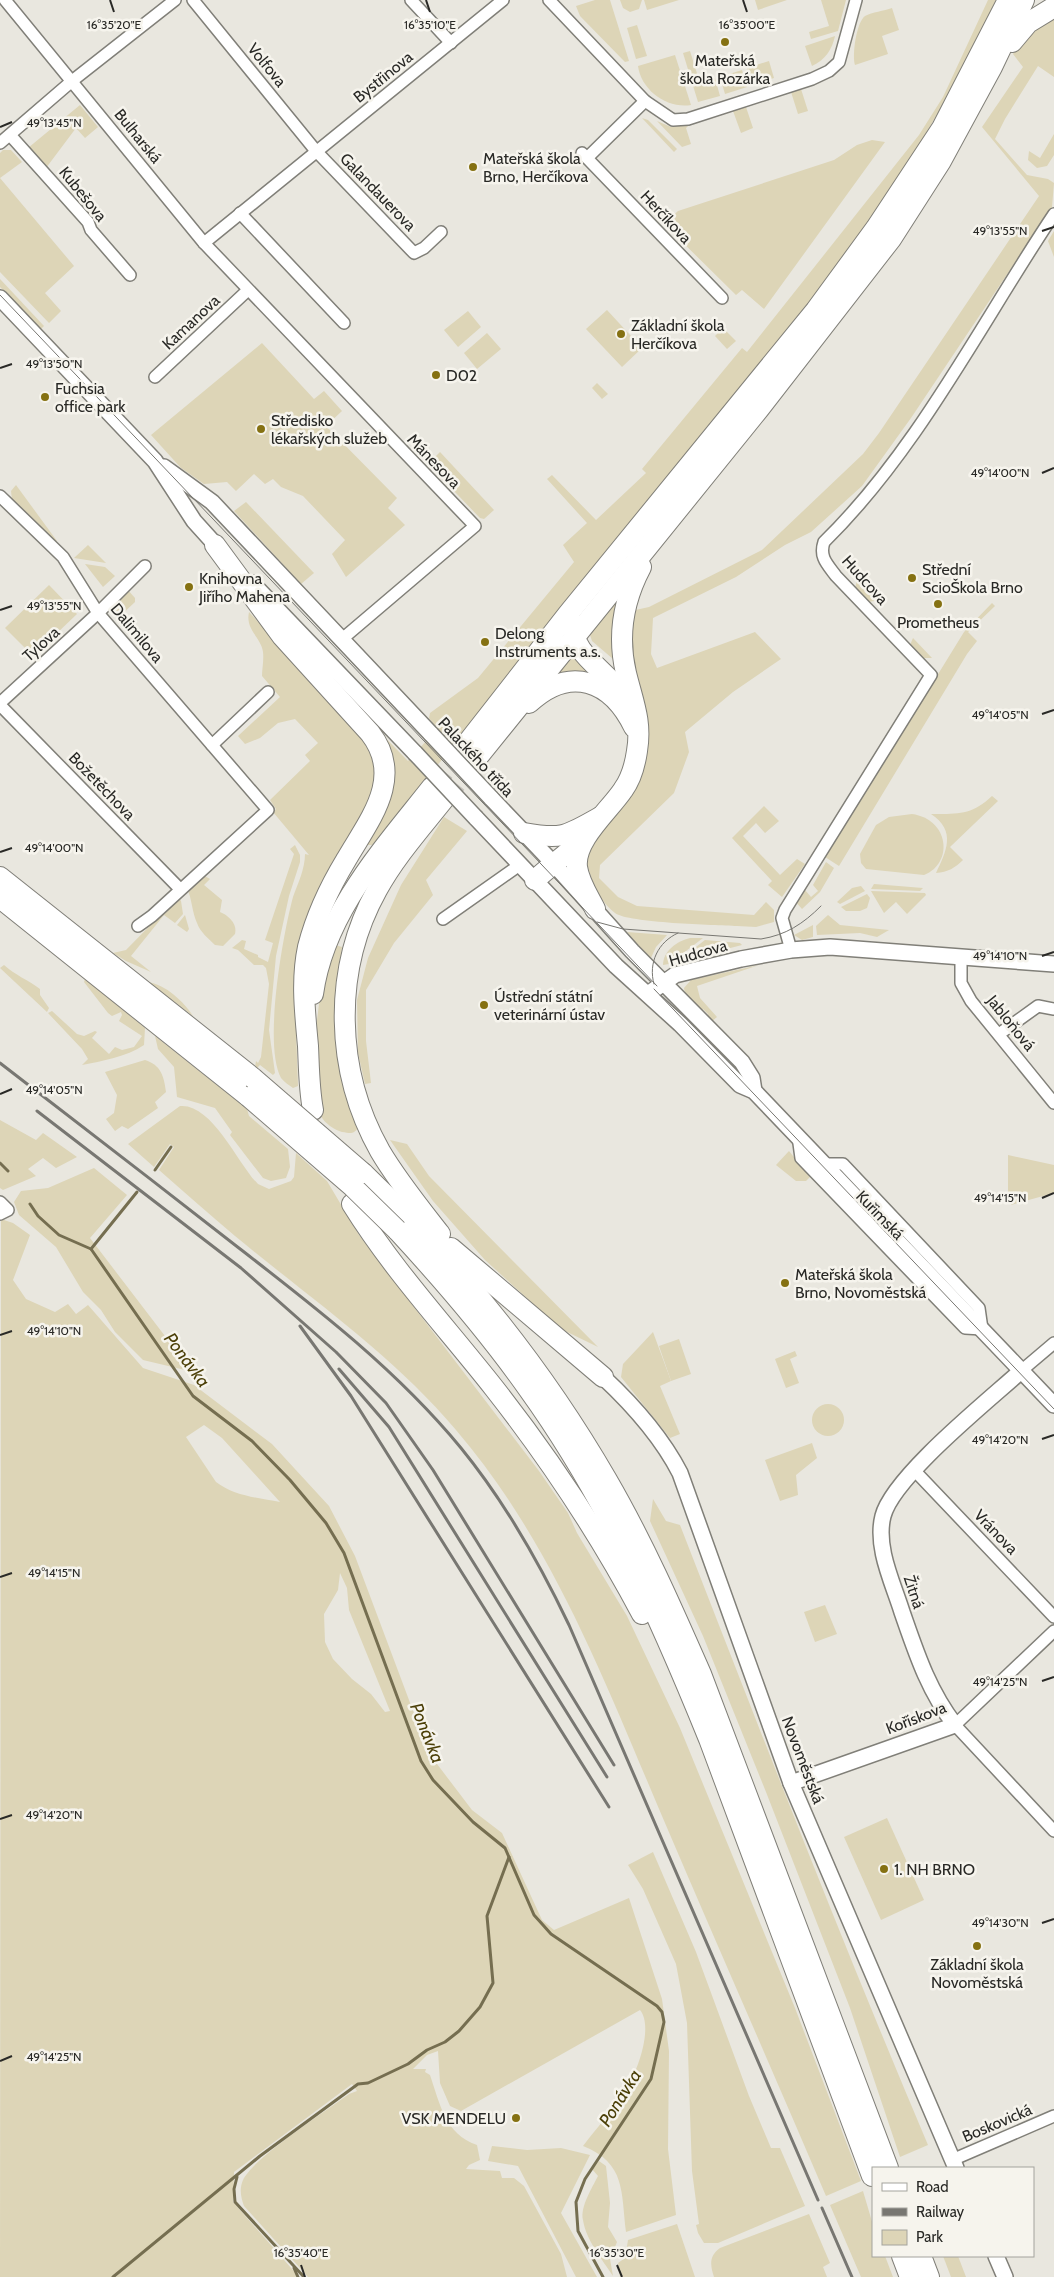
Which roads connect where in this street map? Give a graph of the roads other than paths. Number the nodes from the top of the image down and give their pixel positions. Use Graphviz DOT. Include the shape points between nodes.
graph roads {
  1 [pos="5,0"];
  2 [pos="175,0"];
  3 [pos="193,0"];
  4 [pos="411,0"];
  5 [pos="503,0"];
  6 [pos="549,0"];
  7 [pos="856,0"];
  8 [pos="1008,0"];
  9 [pos="1024,0"];
  10 [pos="1054,7"];
  11 [pos="451,43"];
  12 [pos="992,67"];
  13 [pos="72,81"];
  14 [pos="645,101"];
  15 [pos="10,135"];
  16 [pos="0,143"];
  17 [pos="316,151"];
  18 [pos="240,213"];
  19 [pos="1054,214"];
  20 [pos="440,232"];
  21 [pos="204,243"];
  22 [pos="130,275"];
  23 [pos="248,290"];
  24 [pos="0,298"];
  25 [pos="722,298"];
  26 [pos="344,323"];
  27 [pos="155,377"];
  28 [pos="155,461"];
  29 [pos="0,496"];
  30 [pos="660,532"];
  31 [pos="215,545"];
  32 [pos="145,566"];
  33 [pos="590,586"];
  34 [pos="98,613"];
  35 [pos="574,637"];
  36 [pos="340,640"];
  37 [pos="542,646"];
  38 [pos="630,686"];
  39 [pos="268,692"];
  40 [pos="0,704"];
  41 [pos="634,727"];
  42 [pos="496,733"];
  43 [pos="212,745"];
  44 [pos="592,824"];
  45 [pos="524,833"];
  46 [pos="554,862"];
  47 [pos="522,864"];
  48 [pos="0,877"];
  49 [pos="535,880"];
  50 [pos="180,889"];
  51 [pos="0,898"];
  52 [pos="595,910"];
  53 [pos="443,919"];
  54 [pos="138,926"];
  55 [pos="791,950"];
  56 [pos="961,957"];
  57 [pos="1054,964"];
  58 [pos="662,982"];
  59 [pos="648,994"];
  60 [pos="1054,1009"];
  61 [pos="1000,1034"];
  62 [pos="308,1049"];
  63 [pos="754,1091"];
  64 [pos="1054,1103"];
  65 [pos="313,1110"];
  66 [pos="798,1136"];
  67 [pos="365,1174"];
  68 [pos="0,1202"];
  69 [pos="352,1204"];
  70 [pos="0,1214"];
  71 [pos="454,1251"];
  72 [pos="982,1329"];
  73 [pos="1054,1343"];
  74 [pos="521,1349"];
  75 [pos="1021,1371"];
  76 [pos="603,1377"];
  77 [pos="1054,1405"];
  78 [pos="914,1470"];
  79 [pos="1054,1617"];
  80 [pos="1054,1631"];
  81 [pos="955,1725"];
  82 [pos="708,1739"];
  83 [pos="791,1783"];
  84 [pos="1054,1831"];
  85 [pos="1054,2116"];
  86 [pos="954,2164"];
  87 [pos="888,2167"];
  88 [pos="872,2176"];
  89 [pos="902,2257"];
  90 [pos="921,2257"];
  91 [pos="996,2257"];
  92 [pos="910,2277"];
  93 [pos="929,2277"];
  94 [pos="1005,2277"];
  1 -- 13 [label="street, Bulharská"];
  2 -- 13 [label="street"];
  3 -- 17 [label="street, Volfova"];
  4 -- 11 [label="street"];
  5 -- 11 [label="street, Bystřinova"];
  6 -- 14 [label="street"];
  7 -- 14 [label="street" via="842,57 830,71 688,118 673,120"];
  8 -- 33 [label="highway" via="942,128 876,228 816,310"];
  9 -- 12 [label="highway"];
  10 -- 12 [label="highway" via="1028,23"];
  11 -- 17 [label="street, Bystřinova"];
  12 -- 30 [label="highway" via="941,161 891,239"];
  13 -- 15 [label="street"];
  13 -- 21 [label="street, Bulharská"];
  14 -- 25 [label="street, Herčíkova" via="585,155"];
  15 -- 16 [label="street"];
  15 -- 22 [label="street, Kubešova" via="88,222 91,230"];
  17 -- 18 [label="street, Bystřinova"];
  17 -- 20 [label="street, Galandauerova" via="414,253"];
  18 -- 21 [label="street, Bystřinova"];
  18 -- 26 [label="street"];
  19 -- 55 [label="street, Hudcova" via="946,384 864,501 824,542 821,550 823,560 836,576 931,675 785,910 782,918"];
  21 -- 23 [label="street, Bulharská"];
  23 -- 27 [label="street, Kamanova"];
  23 -- 36 [label="street, Mánesova" via="474,526"];
  24 -- 28 [label="street, Palackého třída"];
  28 -- 31 [label="street, Palackého třída" via="194,520"];
  28 -- 36 [label="street, Palackého třída" via="212,502"];
  29 -- 34 [label="street, Dalimilova" via="63,557"];
  30 -- 35 [label="highway"];
  30 -- 38 [label="highway" via="630,588 624,610 622,650"];
  31 -- 47 [label="street, Palackého třída, bridge"];
  31 -- 62 [label="highway" via="282,636 370,733 384,758 386,774 379,801 324,899 308,948 304,983"];
  32 -- 34 [label="street, Tylova"];
  33 -- 35 [label="highway" via="576,615"];
  33 -- 37 [label="highway"];
  34 -- 40 [label="street, Tylova"];
  34 -- 43 [label="street, Dalimilova"];
  35 -- 37 [label="highway" via="559,635"];
  35 -- 38 [label="highway" via="594,648"];
  35 -- 41 [label="highway" via="578,647 616,686"];
  35 -- 42 [label="highway"];
  36 -- 45 [label="street, Palackého třída, bridge"];
  37 -- 42 [label="highway" via="467,757"];
  38 -- 41 [label="highway" via="638,714"];
  39 -- 43 [label="street"];
  40 -- 50 [label="street, Božetěchova"];
  41 -- 42 [label="highway" via="622,706 608,692 592,683 574,682 540,694"];
  41 -- 44 [label="highway" via="636,758 628,781 618,797"];
  43 -- 50 [label="street, Dalimilova" via="268,810"];
  44 -- 45 [label="highway" via="557,837"];
  44 -- 46 [label="highway" via="564,858"];
  44 -- 52 [label="highway" via="577,865"];
  45 -- 46 [label="street, Palackého třída"];
  46 -- 49 [label="highway"];
  46 -- 52 [label="street, Palackého třída"];
  47 -- 49 [label="street, Palackého třída"];
  47 -- 53 [label="street"];
  48 -- 67 [label="highway, bridge" via="253,1078"];
  49 -- 59 [label="street, Palackého třída" via="616,966"];
  50 -- 54 [label="street, Dalimilova"];
  51 -- 82 [label="highway, bridge" via="249,1097 353,1187 397,1230 499,1348 578,1465 634,1568"];
  52 -- 58 [label="street, Palackého třída"];
  55 -- 56 [label="street, Hudcova" via="830,947"];
  55 -- 58 [label="street, Hudcova" via="741,958 675,975"];
  56 -- 57 [label="street, Hudcova"];
  56 -- 61 [label="street, Jabloňová" via="961,983"];
  58 -- 59 [label="street, Hudcova"];
  58 -- 63 [label="street, Palackého třída" via="747,1068"];
  59 -- 63 [label="street, Palackého třída" via="740,1085"];
  60 -- 61 [label="street" via="1038,1006"];
  61 -- 64 [label="street, Jabloňová"];
  62 -- 65 [label="highway"];
  62 -- 71 [label="highway" via="314,988 336,923 366,872 438,793 368,907 349,966 344,1039 356,1097 379,1149 411,1197"];
  63 -- 66 [label="street, Palackého třída"];
  66 -- 72 [label="street, Kuřimská"];
  66 -- 72 [label="street, Kuřimská" via="801,1158 965,1328"];
  67 -- 71 [label="highway" via="408,1205"];
  67 -- 74 [label="highway" via="423,1233"];
  68 -- 70 [label="street" via="8,1210"];
  69 -- 82 [label="highway" via="393,1263 499,1394 561,1481 616,1568"];
  71 -- 74 [label="highway" via="497,1305"];
  71 -- 76 [label="highway"];
  72 -- 75 [label="street, Kuřimská"];
  73 -- 75 [label="street"];
  74 -- 87 [label="highway" via="607,1480 673,1611 737,1766"];
  75 -- 77 [label="street, Kuřimská"];
  75 -- 78 [label="street, Žitná"];
  76 -- 83 [label="street, Novoměstská" via="642,1417 680,1473"];
  78 -- 79 [label="street, Vránova"];
  78 -- 81 [label="street, Žitná" via="891,1497 883,1516 883,1548 925,1677"];
  80 -- 81 [label="street, Kořískova"];
  81 -- 83 [label="street, Kořískova"];
  81 -- 84 [label="street, Žitná"];
  82 -- 88 [label="highway"];
  83 -- 86 [label="street, Novoměstská"];
  85 -- 86 [label="street, Boskovická"];
  89 -- 92 [label="highway"];
  90 -- 93 [label="highway"];
  91 -- 94 [label="street"];
}
